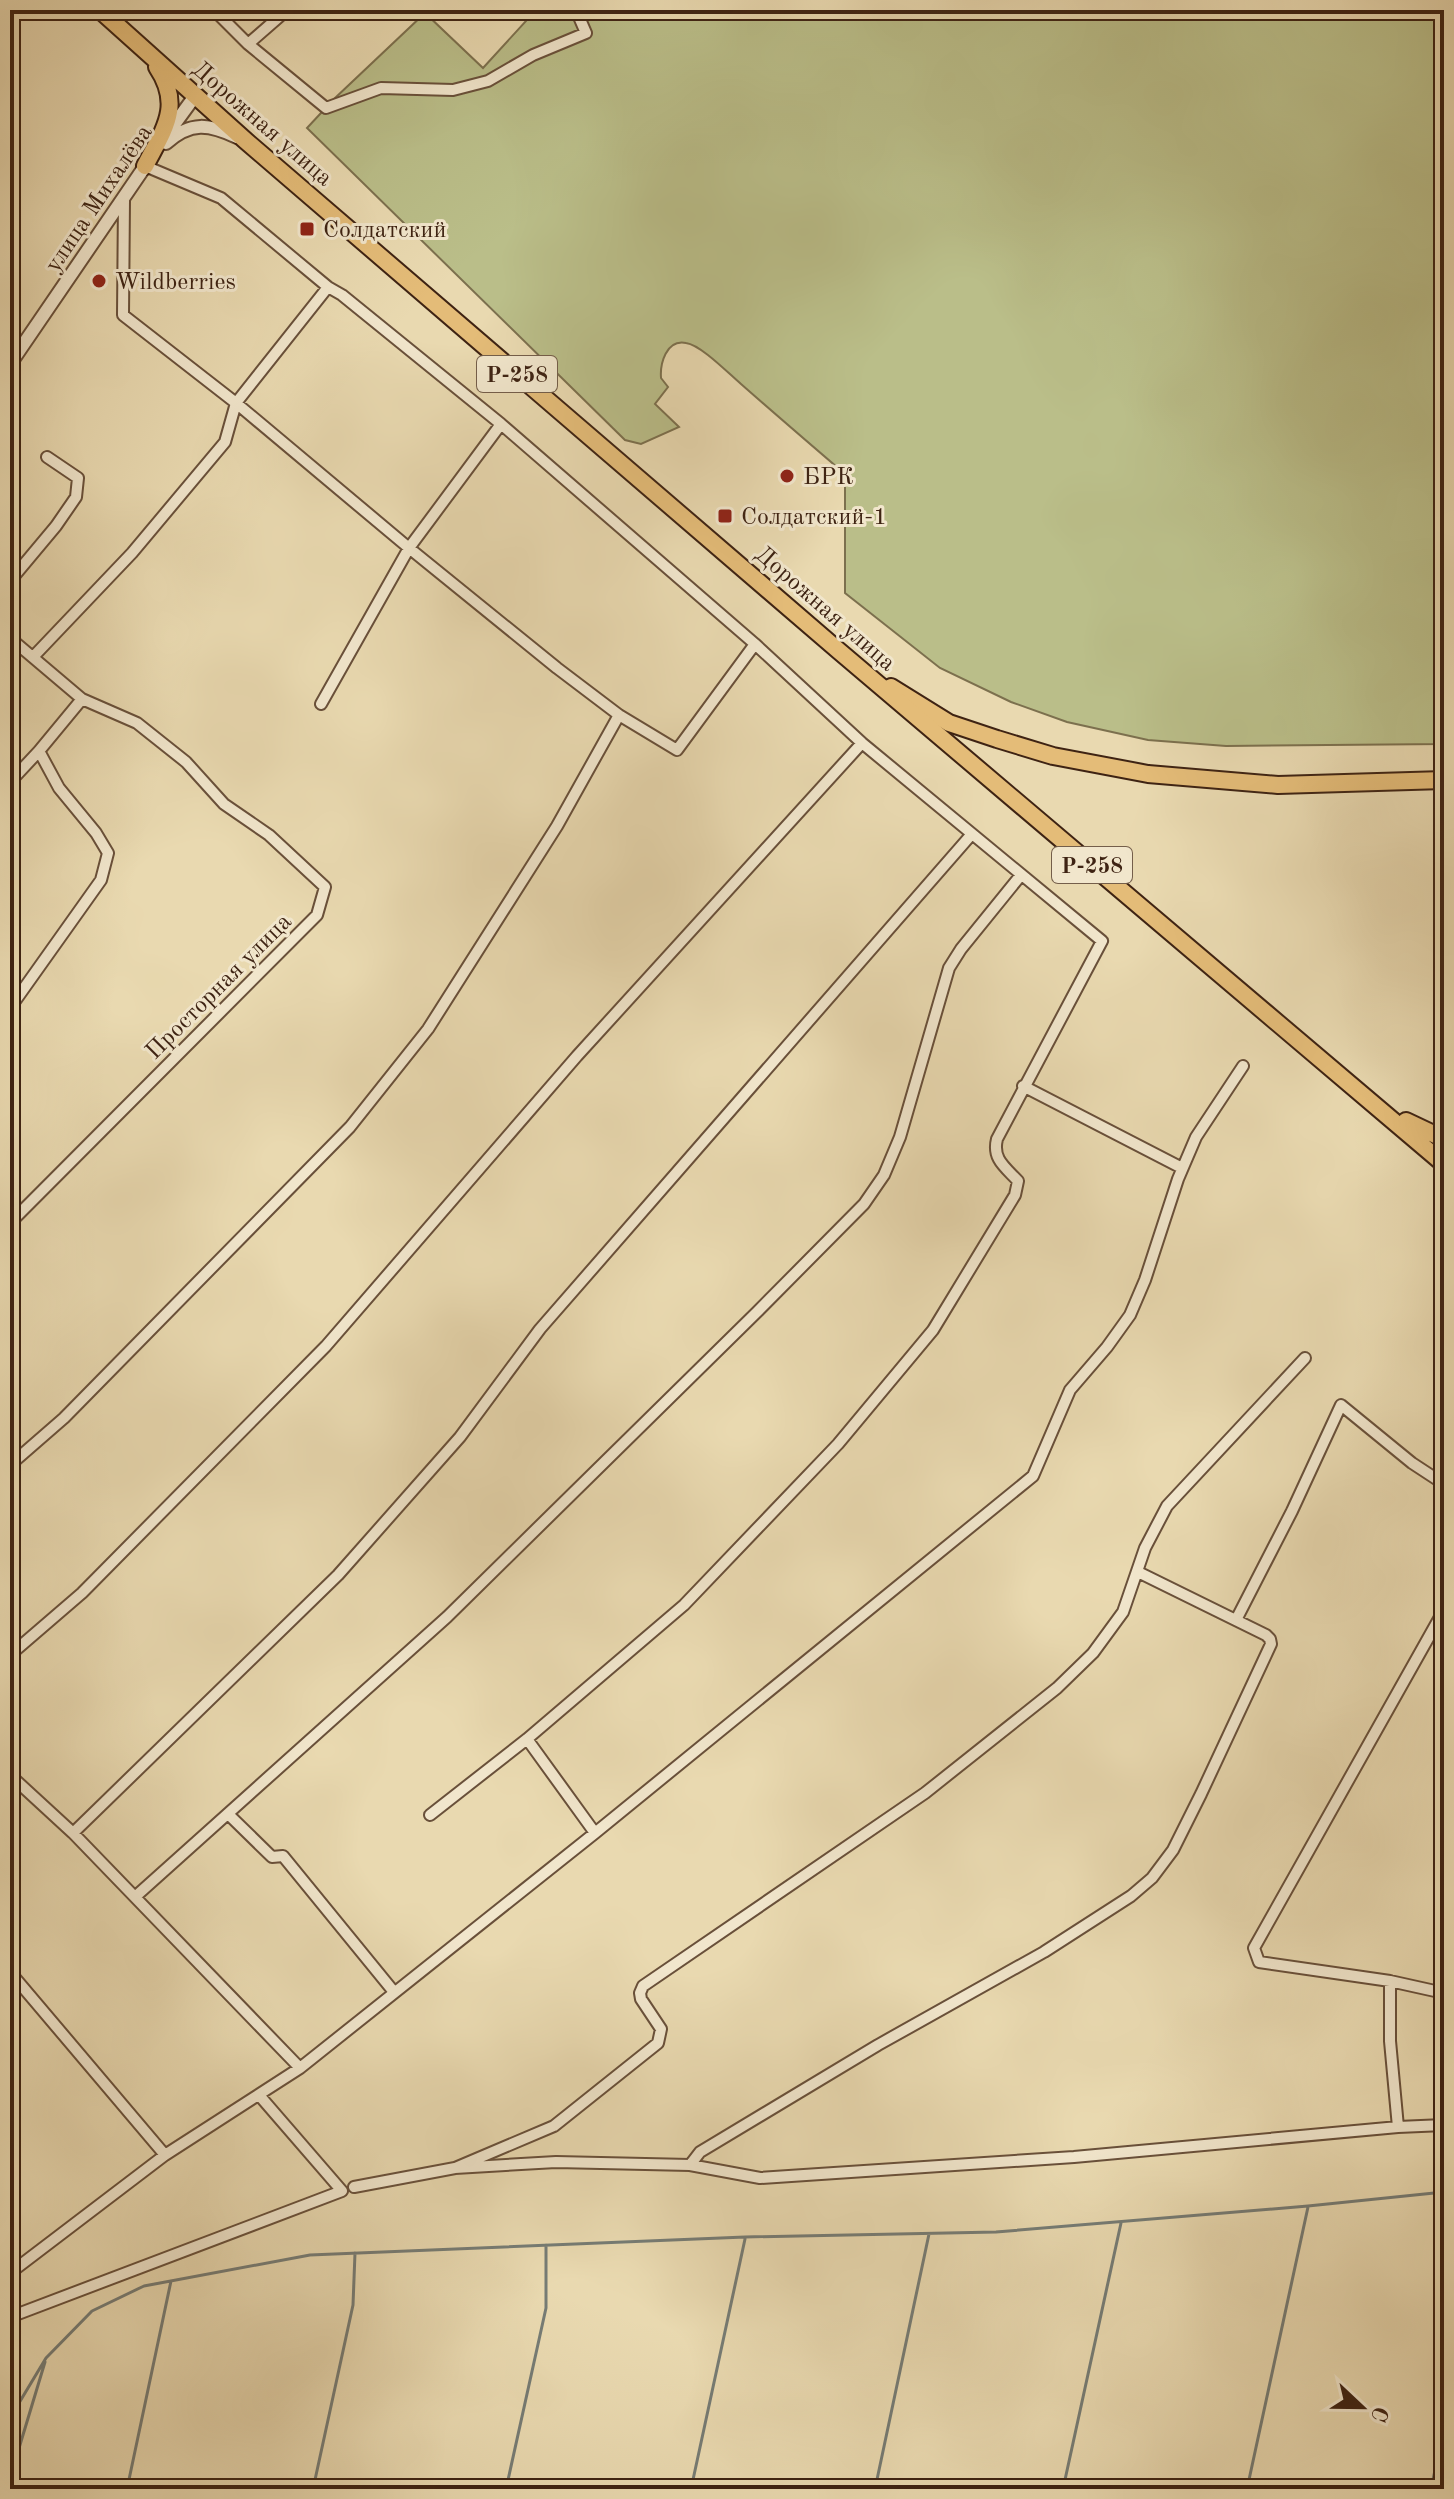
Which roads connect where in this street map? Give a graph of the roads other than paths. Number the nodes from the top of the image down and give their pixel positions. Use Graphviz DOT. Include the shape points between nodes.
graph roads {
  1 [pos="100,10"];
  2 [pos="214,10"];
  3 [pos="287,10"];
  4 [pos="576,10"];
  5 [pos="248,44"];
  6 [pos="147,53"];
  7 [pos="195,96"];
  8 [pos="246,141"];
  9 [pos="145,166"];
  10 [pos="124,200"];
  11 [pos="328,287"];
  12 [pos="10,364"];
  13 [pos="236,403"];
  14 [pos="501,424"];
  15 [pos="47,457"];
  16 [pos="409,548"];
  17 [pos="10,581"];
  18 [pos="10,638"];
  19 [pos="755,644"];
  20 [pos="839,651"];
  21 [pos="33,657"];
  22 [pos="82,699"];
  23 [pos="321,704"];
  24 [pos="619,715"];
  25 [pos="862,743"];
  26 [pos="39,751"];
  27 [pos="1444,780"];
  28 [pos="10,782"];
  29 [pos="971,835"];
  30 [pos="1021,875"];
  31 [pos="10,1008"];
  32 [pos="1243,1066"];
  33 [pos="1346,1079"];
  34 [pos="1023,1086"];
  35 [pos="1444,1139"];
  36 [pos="1444,1164"];
  37 [pos="1182,1168"];
  38 [pos="10,1223"];
  39 [pos="1305,1358"];
  40 [pos="10,1465"];
  41 [pos="1444,1484"];
  42 [pos="1138,1572"];
  43 [pos="1444,1610"];
  44 [pos="1236,1620"];
  45 [pos="10,1655"];
  46 [pos="527,1739"];
  47 [pos="10,1775"];
  48 [pos="228,1814"];
  49 [pos="430,1815"];
  50 [pos="73,1833"];
  51 [pos="595,1833"];
  52 [pos="136,1896"];
  53 [pos="10,1972"];
  54 [pos="1390,1981"];
  55 [pos="394,1992"];
  56 [pos="1444,1993"];
  57 [pos="300,2068"];
  58 [pos="259,2095"];
  59 [pos="1444,2125"];
  60 [pos="1398,2127"];
  61 [pos="165,2155"];
  62 [pos="690,2165"];
  63 [pos="455,2168"];
  64 [pos="354,2187"];
  65 [pos="10,2273"];
  66 [pos="10,2317"];
  1 -- 6 [label="main road, Дорожная улица / Р-258"];
  2 -- 5 [label="street"];
  3 -- 5 [label="street"];
  4 -- 5 [label="street" via="586,33 488,81 453,90 381,88 326,108"];
  6 -- 7 [label="main road, Дорожная улица / Р-258"];
  6 -- 9 [label="main road" via="171,102 169,118"];
  7 -- 8 [label="main road, Дорожная улица / Р-258"];
  7 -- 9 [label="street, улица Михалёва"];
  8 -- 9 [label="street" via="198,126 169,140"];
  8 -- 20 [label="main road, Дорожная улица / Р-258"];
  9 -- 10 [label="street, улица Михалёва"];
  9 -- 11 [label="street" via="221,198"];
  10 -- 12 [label="street, улица Михалёва"];
  10 -- 13 [label="street" via="123,315"];
  11 -- 13 [label="street"];
  11 -- 14 [label="street"];
  13 -- 16 [label="street"];
  13 -- 21 [label="street" via="225,442 132,553"];
  14 -- 16 [label="street"];
  14 -- 19 [label="street"];
  15 -- 17 [label="street" via="78,478 76,497"];
  16 -- 23 [label="street"];
  16 -- 24 [label="street"];
  18 -- 21 [label="street, Просторная улица"];
  19 -- 24 [label="street" via="677,750"];
  19 -- 25 [label="street"];
  20 -- 27 [label="main road" via="949,723 1053,756 1148,774 1278,785"];
  20 -- 33 [label="main road, Дорожная улица / Р-258"];
  21 -- 22 [label="street, Просторная улица"];
  22 -- 26 [label="street"];
  22 -- 38 [label="street, Просторная улица" via="150,733 224,804 269,835 325,887 317,915"];
  24 -- 40 [label="street" via="557,826 428,1029 350,1127 64,1418"];
  25 -- 29 [label="street"];
  25 -- 45 [label="street" via="577,1056 326,1346 82,1593"];
  26 -- 28 [label="street"];
  26 -- 31 [label="street" via="59,788 108,853 101,880"];
  29 -- 30 [label="street"];
  29 -- 50 [label="street" via="540,1329 460,1437 338,1575"];
  30 -- 34 [label="street" via="1102,941"];
  30 -- 48 [label="street" via="949,968 900,1137 864,1204 447,1617"];
  32 -- 37 [label="street"];
  33 -- 35 [label="main road, Р-258" via="1407,1122"];
  33 -- 36 [label="main road"];
  34 -- 37 [label="street"];
  34 -- 46 [label="street" via="995,1149 1018,1187 933,1330 838,1444 684,1605"];
  37 -- 51 [label="street" via="1130,1315 1070,1390 1033,1476"];
  39 -- 42 [label="street" via="1167,1506"];
  41 -- 44 [label="street" via="1341,1405"];
  42 -- 44 [label="street"];
  42 -- 63 [label="street" via="1123,1612 1093,1653 1057,1688 925,1793 643,1986 641,1999 661,2029 658,2043 554,2126"];
  43 -- 54 [label="street" via="1254,1948 1259,1962"];
  44 -- 62 [label="street" via="1266,1635 1271,1644 1173,1850 1152,1878 1044,1952 700,2152"];
  46 -- 49 [label="street"];
  46 -- 51 [label="street"];
  47 -- 50 [label="street"];
  48 -- 52 [label="street"];
  48 -- 55 [label="street" via="272,1857 283,1856"];
  50 -- 52 [label="street"];
  51 -- 55 [label="street"];
  52 -- 57 [label="street"];
  53 -- 61 [label="street"];
  54 -- 56 [label="street"];
  54 -- 60 [label="street"];
  55 -- 57 [label="street"];
  57 -- 58 [label="street"];
  58 -- 61 [label="street"];
  58 -- 66 [label="street" via="342,2191"];
  59 -- 60 [label="street"];
  60 -- 62 [label="street" via="1074,2157 760,2178"];
  61 -- 65 [label="street"];
  62 -- 63 [label="street" via="556,2162"];
  63 -- 64 [label="street"];
}
